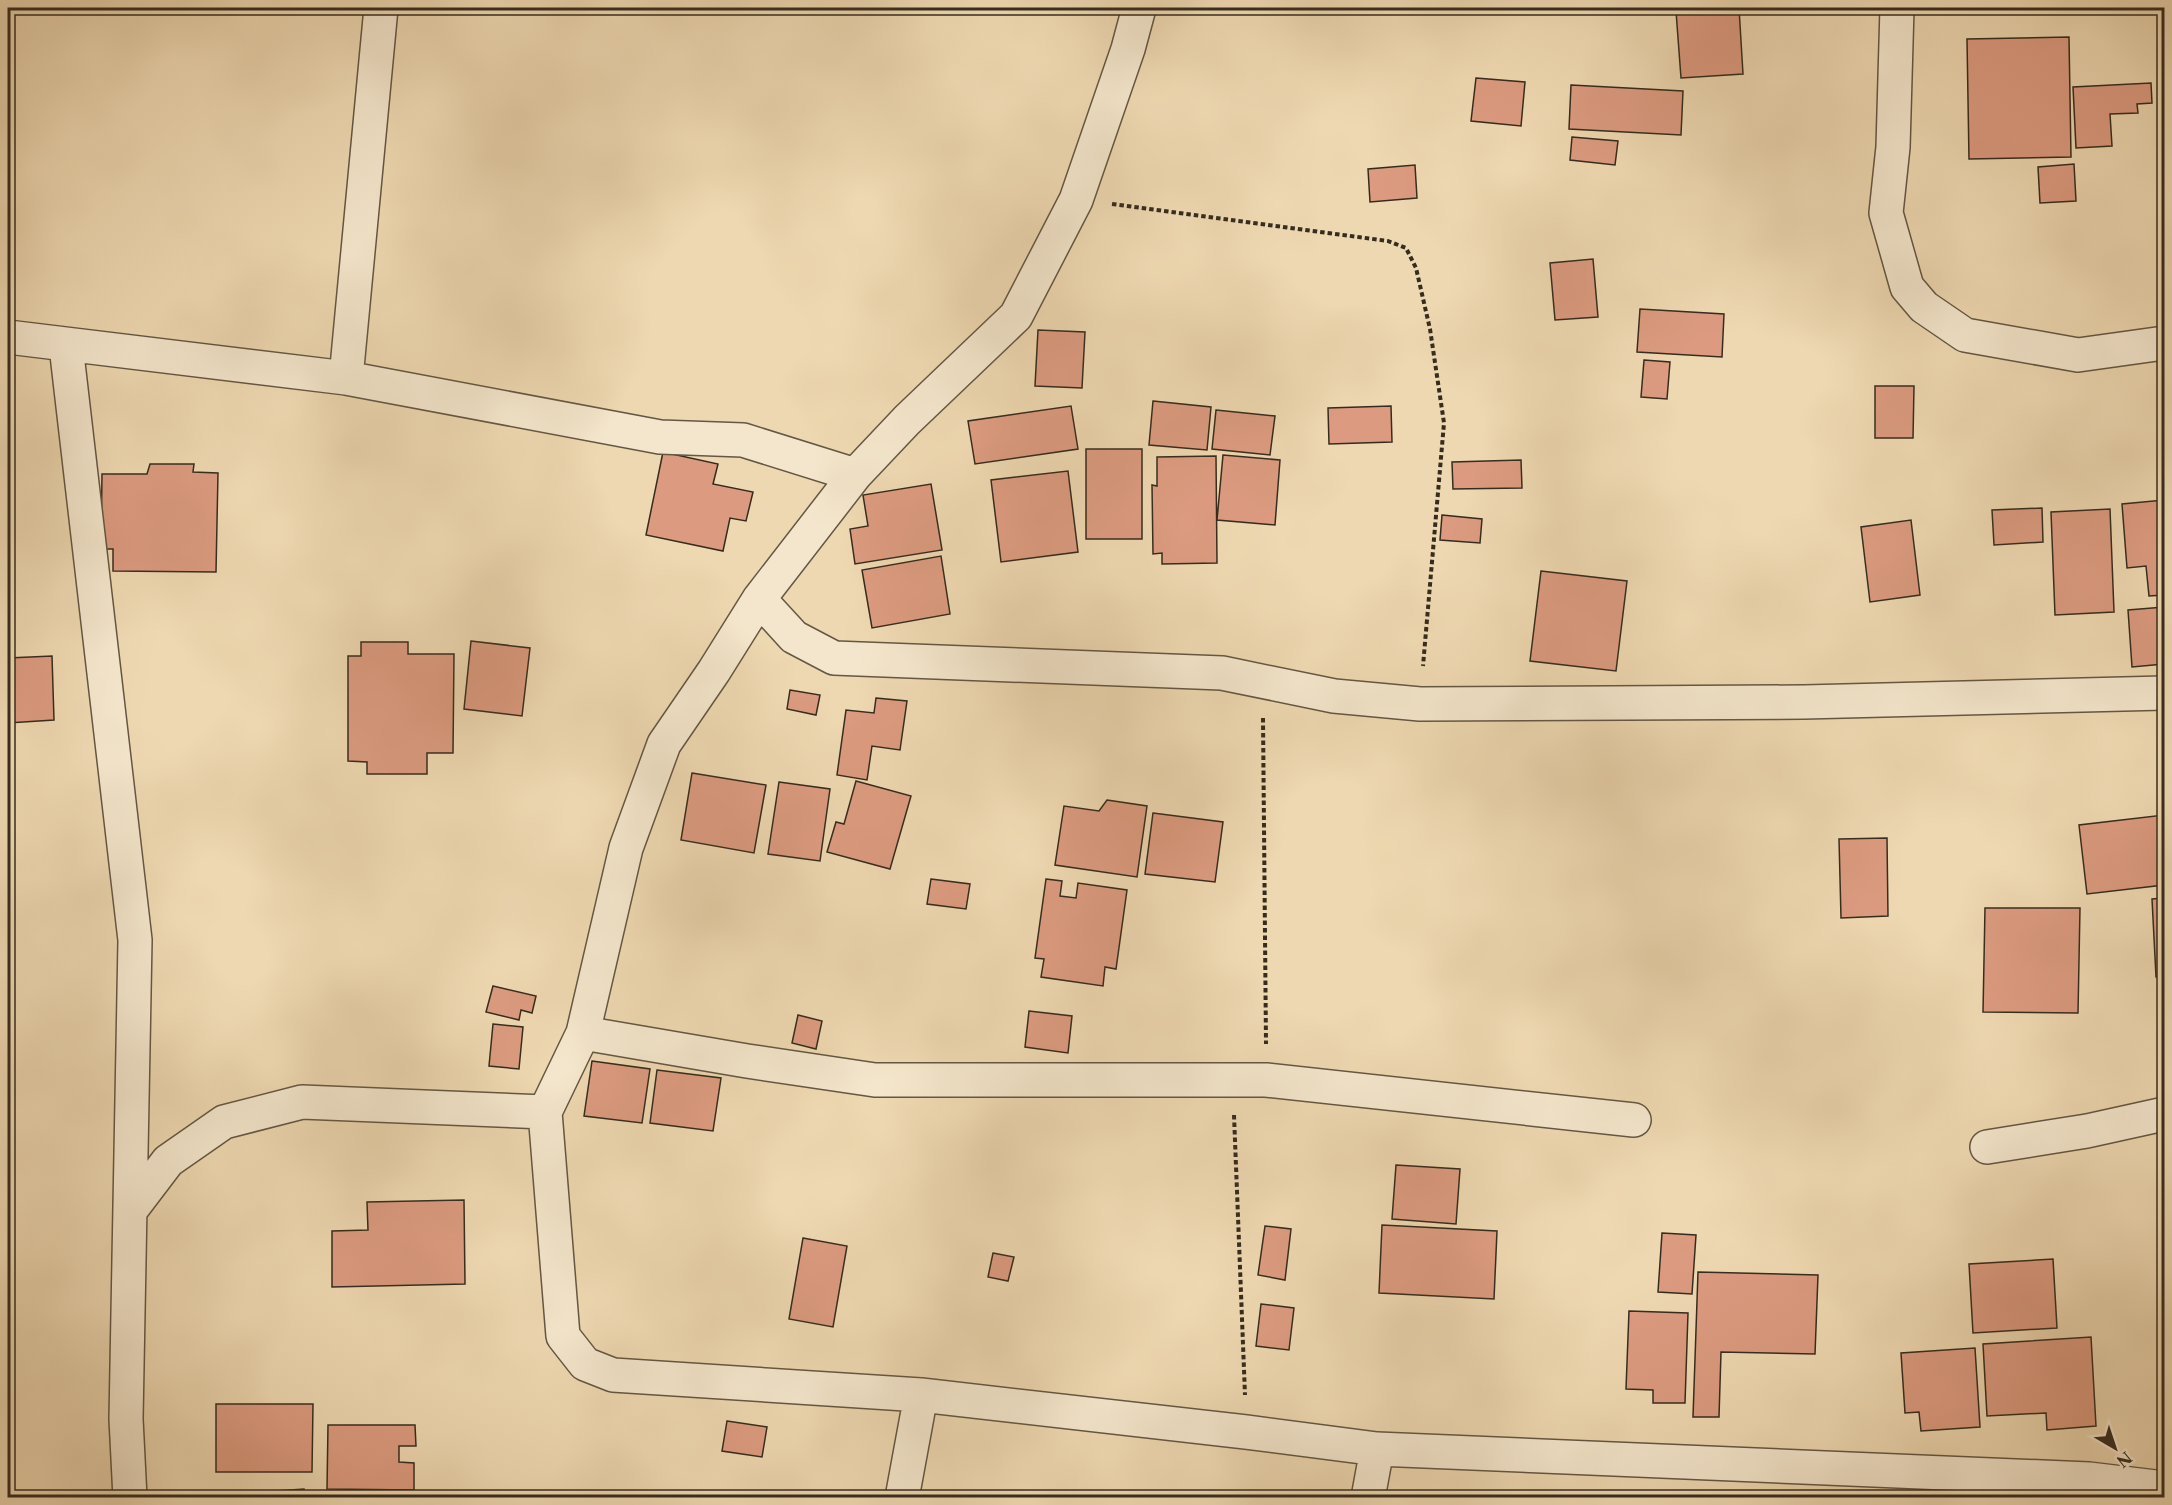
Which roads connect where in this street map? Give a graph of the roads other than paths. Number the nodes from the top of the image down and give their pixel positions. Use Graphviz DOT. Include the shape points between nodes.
graph roads {
  1 [pos="381,8"];
  2 [pos="1139,8"];
  3 [pos="1897,8"];
  4 [pos="8,337"];
  5 [pos="2164,343"];
  6 [pos="66,346"];
  7 [pos="346,378"];
  8 [pos="855,475"];
  9 [pos="759,599"];
  10 [pos="2164,693"];
  11 [pos="583,1033"];
  12 [pos="545,1112"];
  13 [pos="2164,1114"];
  14 [pos="1634,1120"];
  15 [pos="1987,1147"];
  16 [pos="130,1212"];
  17 [pos="921,1395"];
  18 [pos="1377,1449"];
  19 [pos="2164,1488"];
  20 [pos="130,1497"];
  21 [pos="902,1497"];
  22 [pos="1368,1497"];
  1 -- 7 [label="street"];
  2 -- 8 [label="street" via="1076,200 1016,316"];
  3 -- 5 [label="street" via="1893,147 1886,213 1913,294 1924,307 1965,335 2078,355"];
  4 -- 6 [label="street"];
  6 -- 7 [label="street"];
  6 -- 16 [label="street" via="135,940"];
  7 -- 8 [label="street" via="660,437 743,441"];
  8 -- 9 [label="street"];
  9 -- 10 [label="street" via="794,637 834,658 1222,673 1334,696 1420,704 1804,702"];
  9 -- 11 [label="street" via="664,744 626,848"];
  11 -- 12 [label="street"];
  11 -- 14 [label="street" via="875,1080 1266,1080"];
  12 -- 16 [label="street" via="302,1102 224,1122 168,1161"];
  12 -- 17 [label="street" via="563,1336 585,1364 613,1375"];
  13 -- 15 [label="street"];
  16 -- 20 [label="street" via="126,1419"];
  17 -- 18 [label="street"];
  17 -- 21 [label="street"];
  18 -- 19 [label="street" via="2089,1479"];
  18 -- 22 [label="street"];
}
